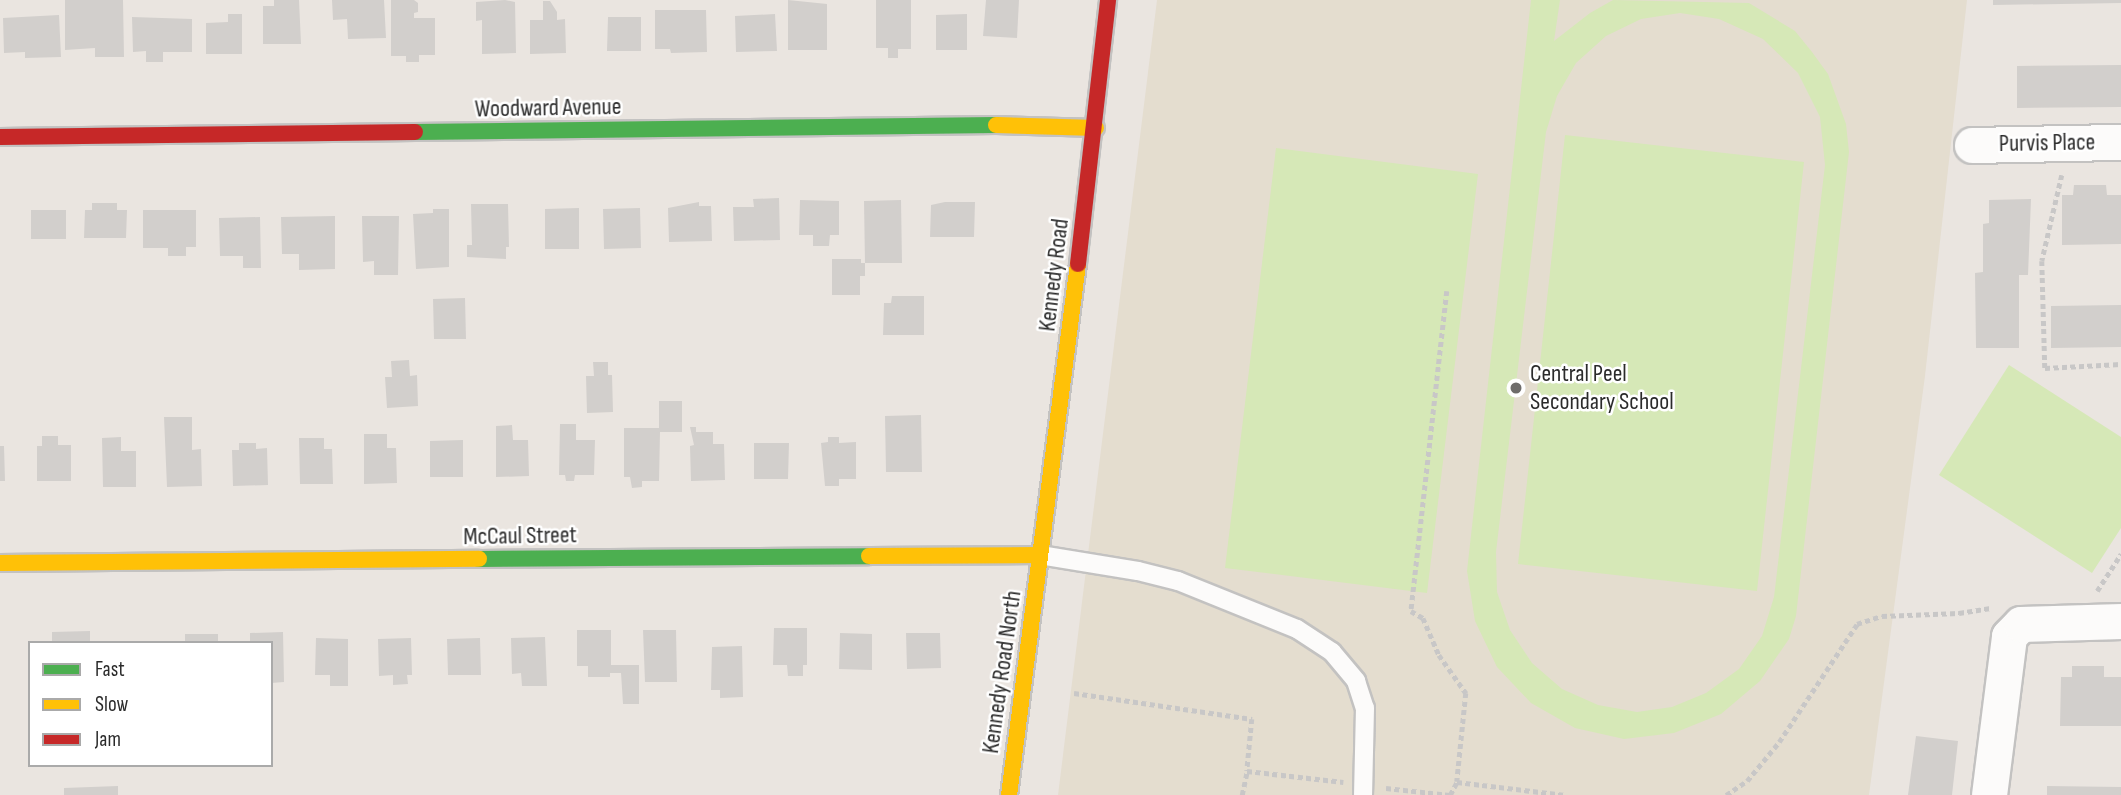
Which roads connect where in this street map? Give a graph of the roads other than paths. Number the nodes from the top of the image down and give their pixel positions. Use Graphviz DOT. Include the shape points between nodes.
graph roads {
  1 [pos="1108,0"];
  2 [pos="1096,128"];
  3 [pos="0,137"];
  4 [pos="2121,142"];
  5 [pos="1972,145"];
  6 [pos="1040,555"];
  7 [pos="0,563"];
  8 [pos="2121,621"];
  9 [pos="1364,790"];
  10 [pos="1009,795"];
  11 [pos="1989,795"];
  1 -- 2 [label="street, Kennedy Road"];
  2 -- 3 [label="street, Woodward Avenue" via="1024,125"];
  2 -- 6 [label="street, Kennedy Road"];
  4 -- 5 [label="street, Purvis Place"];
  6 -- 7 [label="street, McCaul Street"];
  6 -- 9 [label="lane" via="1178,581 1297,629 1332,652 1356,681 1365,708"];
  6 -- 10 [label="street, Kennedy Road North"];
  8 -- 11 [label="street" via="2021,624 2008,636"];
}
